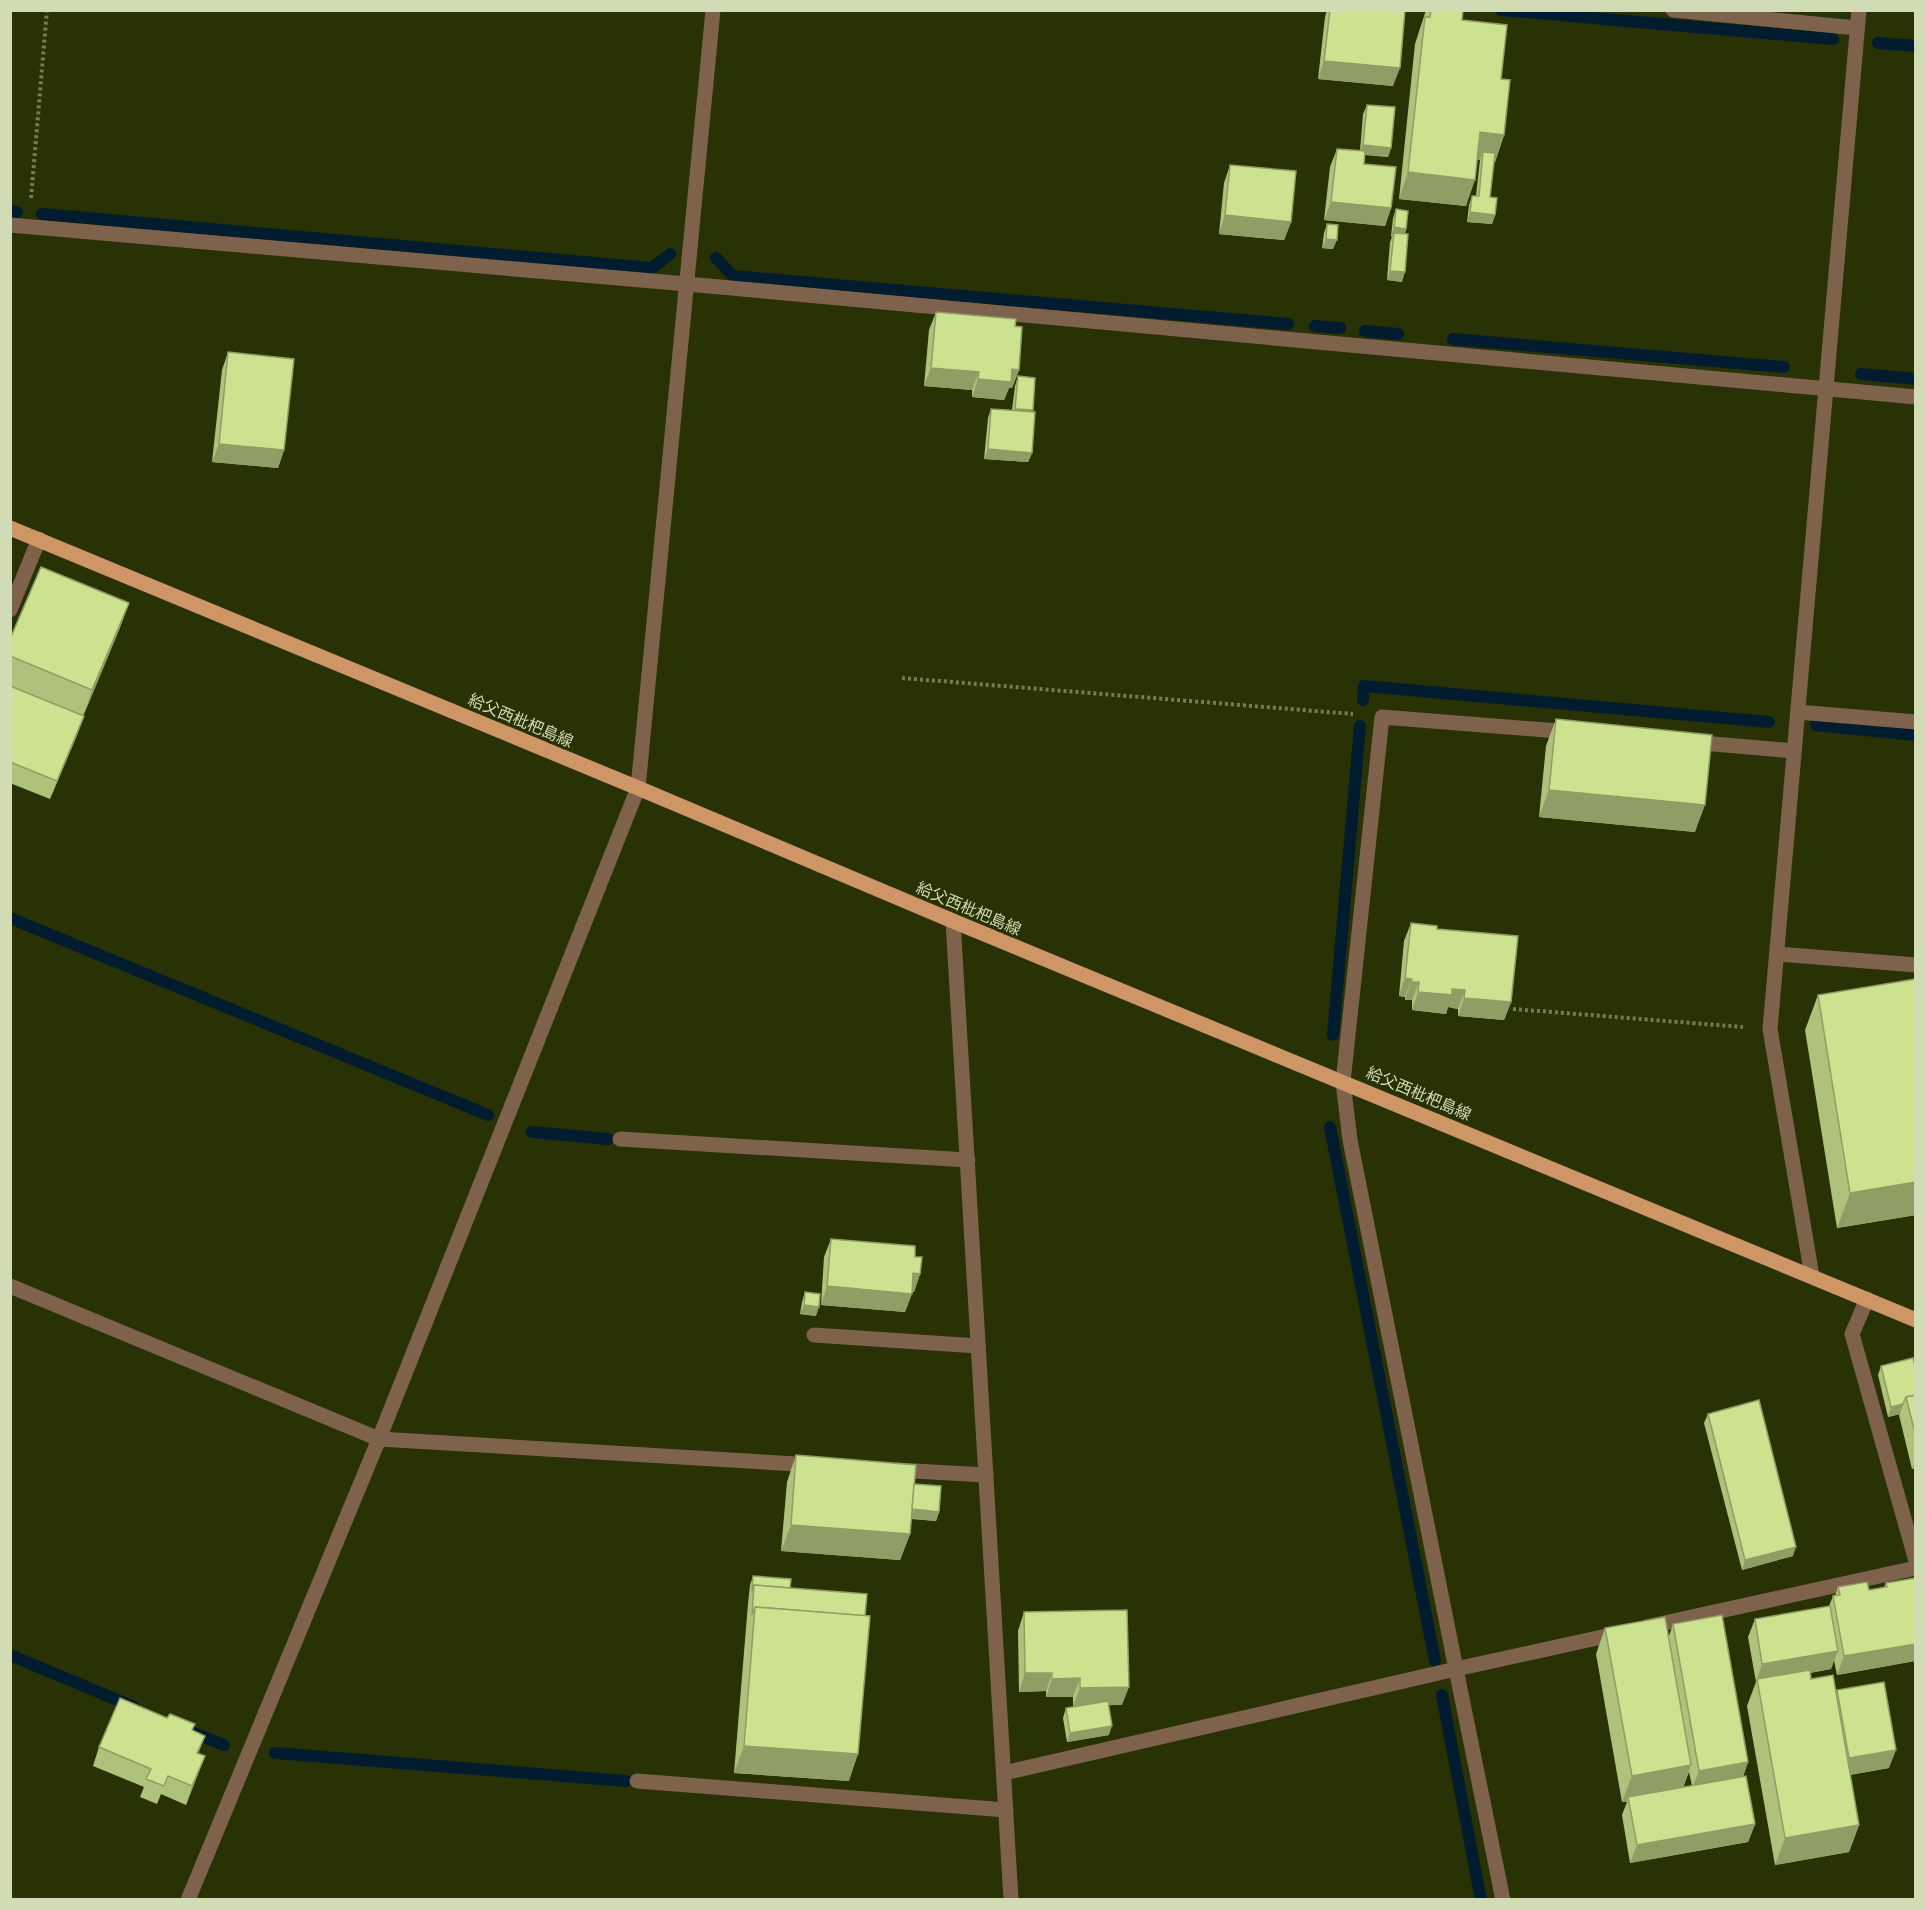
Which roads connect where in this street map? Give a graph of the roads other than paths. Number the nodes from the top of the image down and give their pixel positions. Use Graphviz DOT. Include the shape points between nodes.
graph roads {
  1 [pos="713,10"];
  2 [pos="1673,10"];
  3 [pos="1859,10"];
  4 [pos="1857,28"];
  5 [pos="10,225"];
  6 [pos="687,284"];
  7 [pos="1826,389"];
  8 [pos="1916,397"];
  9 [pos="10,528"];
  10 [pos="39,539"];
  11 [pos="10,610"];
  12 [pos="1798,712"];
  13 [pos="1916,722"];
  14 [pos="1582,733"];
  15 [pos="1677,741"];
  16 [pos="1794,751"];
  17 [pos="638,788"];
  18 [pos="953,921"];
  19 [pos="1777,954"];
  20 [pos="1916,965"];
  21 [pos="1343,1082"];
  22 [pos="620,1139"];
  23 [pos="968,1160"];
  24 [pos="1812,1276"];
  25 [pos="10,1286"];
  26 [pos="1867,1299"];
  27 [pos="1916,1320"];
  28 [pos="814,1335"];
  29 [pos="978,1346"];
  30 [pos="379,1439"];
  31 [pos="831,1466"];
  32 [pos="879,1469"];
  33 [pos="986,1475"];
  34 [pos="1916,1561"];
  35 [pos="1916,1568"];
  36 [pos="1456,1669"];
  37 [pos="1004,1773"];
  38 [pos="637,1781"];
  39 [pos="1006,1810"];
  40 [pos="188,1899"];
  41 [pos="1011,1899"];
  42 [pos="1503,1899"];
  1 -- 6 [label="street"];
  2 -- 4 [label="street"];
  3 -- 4 [label="street"];
  4 -- 7 [label="street"];
  5 -- 6 [label="street"];
  6 -- 7 [label="street"];
  6 -- 17 [label="street"];
  7 -- 8 [label="street"];
  7 -- 12 [label="street"];
  9 -- 10 [label="main road, 給父西枇杷島線"];
  10 -- 11 [label="street"];
  10 -- 17 [label="main road, 給父西枇杷島線"];
  12 -- 13 [label="street"];
  12 -- 16 [label="street"];
  14 -- 21 [label="street" via="1382,717"];
  15 -- 16 [label="street"];
  16 -- 19 [label="street"];
  17 -- 18 [label="main road, 給父西枇杷島線"];
  17 -- 30 [label="street"];
  18 -- 21 [label="main road, 給父西枇杷島線"];
  18 -- 23 [label="street"];
  19 -- 20 [label="street"];
  19 -- 24 [label="street" via="1770,1029"];
  21 -- 24 [label="main road, 給父西枇杷島線"];
  21 -- 36 [label="street" via="1350,1140"];
  22 -- 23 [label="street"];
  23 -- 29 [label="street"];
  24 -- 26 [label="main road, 給父西枇杷島線"];
  25 -- 30 [label="street"];
  26 -- 27 [label="main road, 給父西枇杷島線"];
  26 -- 34 [label="street" via="1852,1334"];
  28 -- 29 [label="street"];
  29 -- 33 [label="street"];
  30 -- 31 [label="street"];
  30 -- 40 [label="street"];
  32 -- 33 [label="street"];
  33 -- 37 [label="street"];
  35 -- 36 [label="street"];
  36 -- 37 [label="street"];
  36 -- 42 [label="street"];
  37 -- 39 [label="street"];
  38 -- 39 [label="street"];
  39 -- 41 [label="street"];
}
